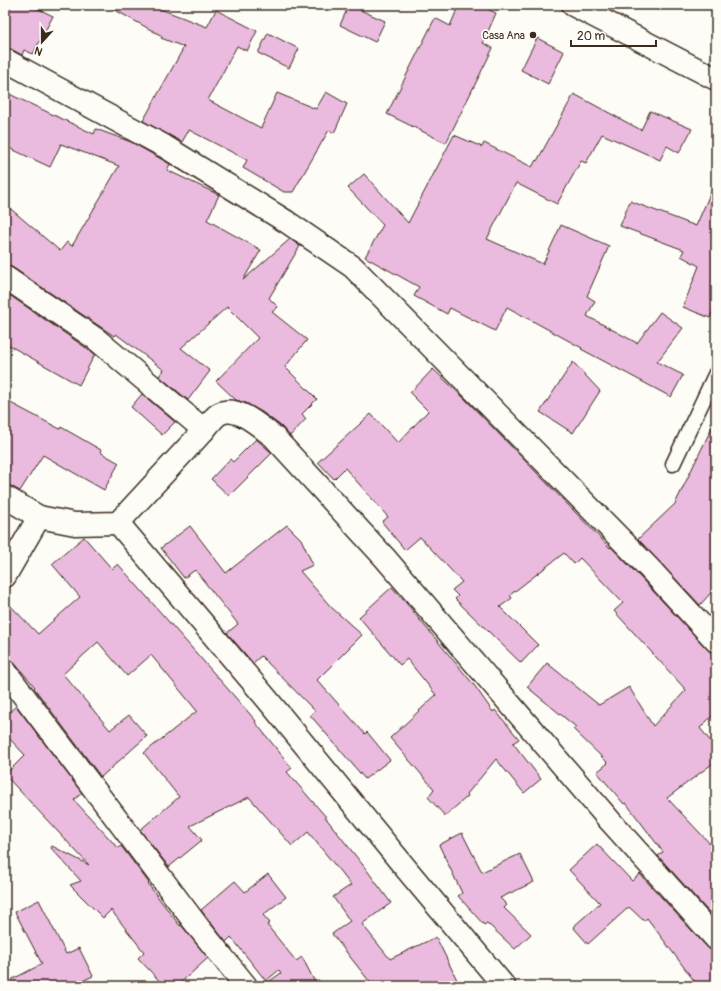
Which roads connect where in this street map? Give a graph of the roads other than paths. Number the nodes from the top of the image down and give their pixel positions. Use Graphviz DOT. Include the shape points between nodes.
graph roads {
  1 [pos="573,5"];
  2 [pos="5,60"];
  3 [pos="716,79"];
  4 [pos="5,276"];
  5 [pos="716,373"];
  6 [pos="204,430"];
  7 [pos="673,464"];
  8 [pos="5,497"];
  9 [pos="39,516"];
  10 [pos="118,523"];
  11 [pos="5,576"];
  12 [pos="716,641"];
  13 [pos="5,671"];
  14 [pos="716,939"];
  15 [pos="246,986"];
  16 [pos="504,986"];
  1 -- 3 [label="street"];
  2 -- 12 [label="street" via="164,146 287,222 353,267 648,566"];
  4 -- 6 [label="street" via="96,339"];
  5 -- 7 [label="lane"];
  6 -- 10 [label="street"];
  6 -- 14 [label="street" via="219,414 230,411 241,414 273,436 385,558 610,822"];
  8 -- 9 [label="street"];
  9 -- 10 [label="street" via="75,524"];
  9 -- 11 [label="street"];
  10 -- 16 [label="street" via="267,698"];
  13 -- 15 [label="street" via="199,928"];
}
